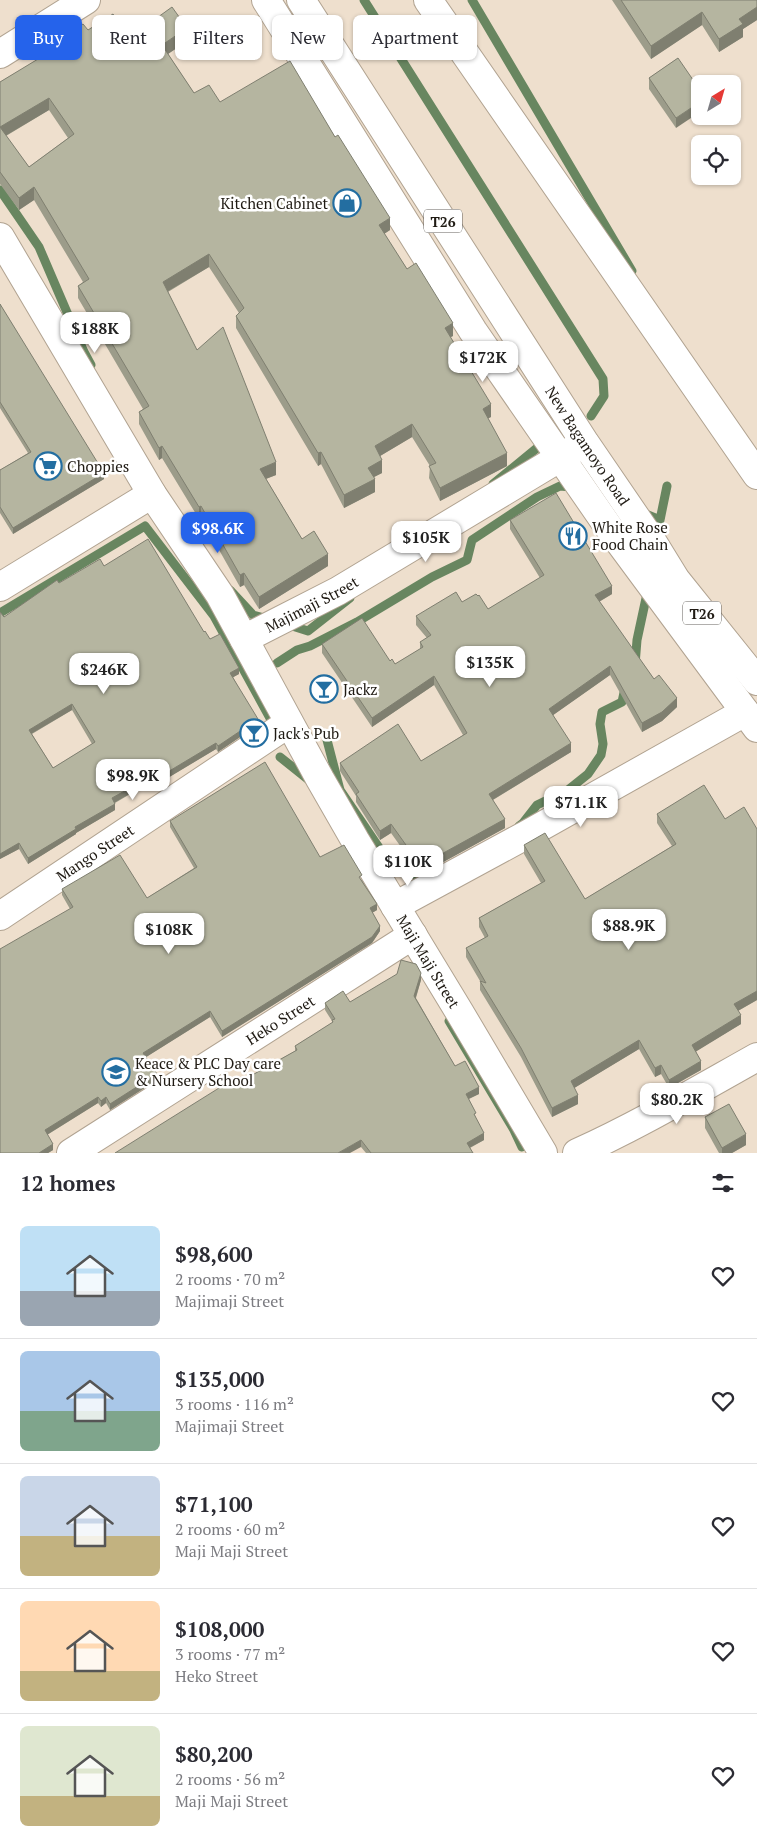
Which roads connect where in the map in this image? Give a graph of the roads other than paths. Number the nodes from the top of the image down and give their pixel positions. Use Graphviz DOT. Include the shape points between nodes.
graph roads {
  1 [pos="86,0"];
  2 [pos="266,0"];
  3 [pos="300,0"];
  4 [pos="428,0"];
  5 [pos="0,54"];
  6 [pos="0,237"];
  7 [pos="585,443"];
  8 [pos="560,457"];
  9 [pos="755,469"];
  10 [pos="152,494"];
  11 [pos="0,588"];
  12 [pos="244,639"];
  13 [pos="757,681"];
  14 [pos="751,720"];
  15 [pos="289,722"];
  16 [pos="395,906"];
  17 [pos="0,916"];
  18 [pos="413,935"];
  19 [pos="757,1056"];
  20 [pos="536,1150"];
  21 [pos="71,1153"];
  22 [pos="577,1153"];
  1 -- 5 [label="main road"];
  2 -- 8 [label="main road" via="474,331"];
  3 -- 7 [label="main road, New Bagamoyo Road / T26"];
  4 -- 9 [label="main road"];
  6 -- 10 [label="main road, Maji Maji Street"];
  7 -- 8 [label="main road, Majimaji Street"];
  7 -- 13 [label="main road, New Bagamoyo Road / T26" via="676,580"];
  8 -- 12 [label="main road, Majimaji Street" via="338,591"];
  8 -- 14 [label="main road"];
  10 -- 11 [label="main road"];
  10 -- 12 [label="main road, Maji Maji Street" via="220,595"];
  12 -- 15 [label="main road, Maji Maji Street"];
  14 -- 16 [label="main road"];
  15 -- 16 [label="main road, Maji Maji Street"];
  15 -- 17 [label="main road, Mango Street"];
  16 -- 18 [label="main road, Maji Maji Street"];
  18 -- 20 [label="main road, Maji Maji Street"];
  18 -- 21 [label="main road, Heko Street"];
  19 -- 22 [label="main road"];
}
